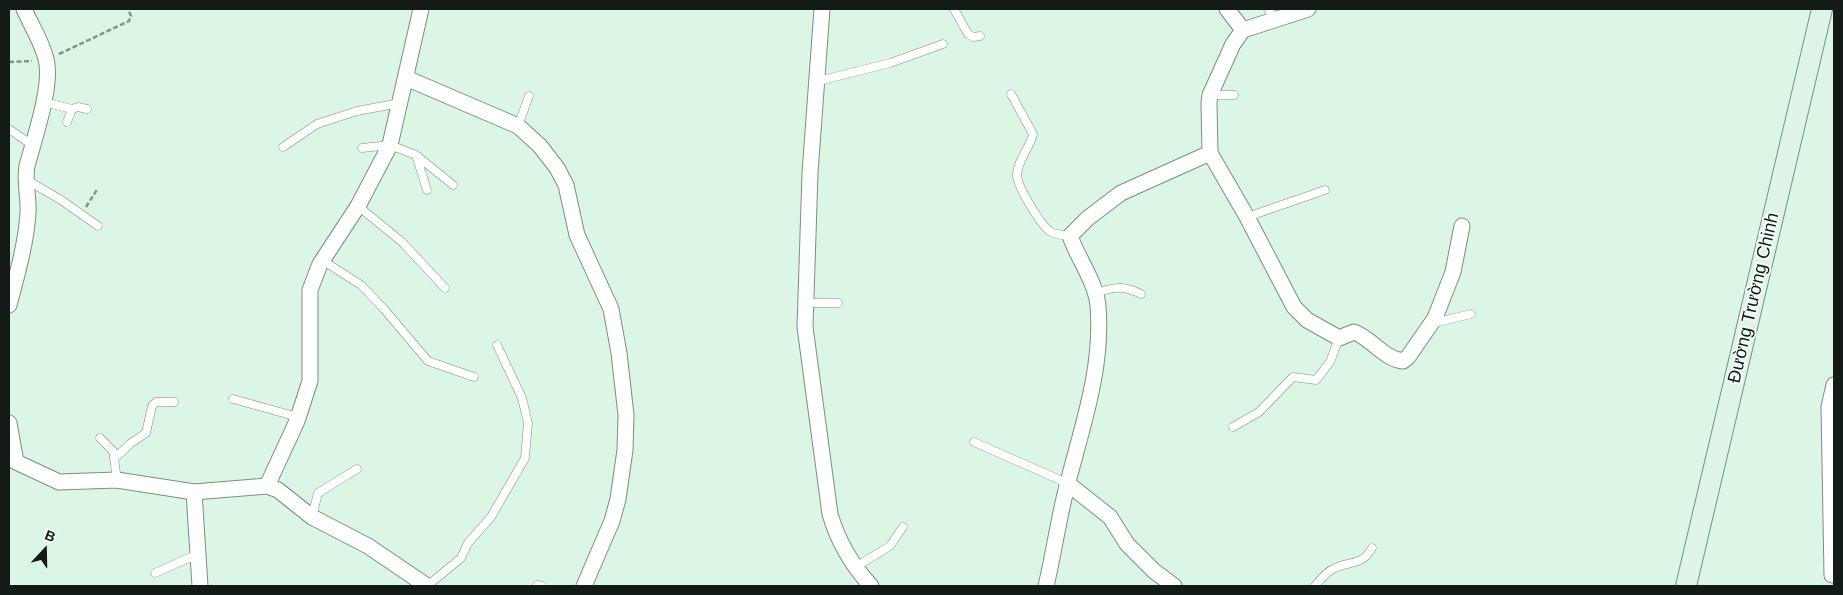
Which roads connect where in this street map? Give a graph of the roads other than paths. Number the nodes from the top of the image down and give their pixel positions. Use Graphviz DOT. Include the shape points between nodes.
graph roads {
  1 [pos="24,9"];
  2 [pos="421,9"];
  3 [pos="822,9"];
  4 [pos="954,9"];
  5 [pos="1227,9"];
  6 [pos="1308,9"];
  7 [pos="1822,9"];
  8 [pos="1272,14"];
  9 [pos="1243,30"];
  10 [pos="980,36"];
  11 [pos="943,44"];
  12 [pos="406,78"];
  13 [pos="815,82"];
  14 [pos="1011,94"];
  15 [pos="1210,95"];
  16 [pos="1234,95"];
  17 [pos="529,96"];
  18 [pos="43,102"];
  19 [pos="400,103"];
  20 [pos="72,109"];
  21 [pos="87,109"];
  22 [pos="67,122"];
  23 [pos="518,126"];
  24 [pos="9,129"];
  25 [pos="32,145"];
  26 [pos="390,145"];
  27 [pos="283,147"];
  28 [pos="362,148"];
  29 [pos="1210,153"];
  30 [pos="416,155"];
  31 [pos="25,178"];
  32 [pos="453,185"];
  33 [pos="427,190"];
  34 [pos="1325,190"];
  35 [pos="358,206"];
  36 [pos="1247,217"];
  37 [pos="98,226"];
  38 [pos="1462,226"];
  39 [pos="1070,236"];
  40 [pos="322,260"];
  41 [pos="445,288"];
  42 [pos="1096,294"];
  43 [pos="1141,294"];
  44 [pos="806,303"];
  45 [pos="838,303"];
  46 [pos="9,305"];
  47 [pos="1471,314"];
  48 [pos="1432,324"];
  49 [pos="1339,338"];
  50 [pos="497,345"];
  51 [pos="474,377"];
  52 [pos="1834,385"];
  53 [pos="233,399"];
  54 [pos="174,402"];
  55 [pos="298,417"];
  56 [pos="9,423"];
  57 [pos="1233,427"];
  58 [pos="100,438"];
  59 [pos="974,442"];
  60 [pos="12,457"];
  61 [pos="115,458"];
  62 [pos="1832,458"];
  63 [pos="357,469"];
  64 [pos="117,480"];
  65 [pos="1068,483"];
  66 [pos="266,486"];
  67 [pos="194,492"];
  68 [pos="1832,505"];
  69 [pos="312,517"];
  70 [pos="903,527"];
  71 [pos="1372,548"];
  72 [pos="198,554"];
  73 [pos="854,568"];
  74 [pos="155,573"];
  75 [pos="1832,575"];
  76 [pos="200,586"];
  77 [pos="427,586"];
  78 [pos="584,586"];
  79 [pos="871,586"];
  80 [pos="1046,586"];
  81 [pos="1174,586"];
  82 [pos="1315,586"];
  83 [pos="1686,586"];
  1 -- 18 [label="street" via="47,61"];
  2 -- 12 [label="street"];
  3 -- 13 [label="street"];
  4 -- 10 [label="lane" via="968,34"];
  5 -- 9 [label="street"];
  6 -- 8 [label="street"];
  7 -- 83 [label="main road, Đường Trường Chinh"];
  8 -- 9 [label="street"];
  9 -- 15 [label="street" via="1233,44"];
  11 -- 13 [label="lane" via="897,61"];
  12 -- 19 [label="street"];
  12 -- 23 [label="street"];
  13 -- 44 [label="street"];
  14 -- 39 [label="lane" via="1033,134 1018,168 1018,180 1047,229"];
  15 -- 16 [label="lane"];
  15 -- 29 [label="street"];
  17 -- 23 [label="lane"];
  18 -- 20 [label="lane"];
  18 -- 25 [label="street"];
  19 -- 26 [label="street"];
  19 -- 27 [label="lane" via="358,111 317,124"];
  20 -- 21 [label="lane"];
  20 -- 22 [label="lane"];
  23 -- 78 [label="street" via="540,146 566,185 577,235 611,309 619,354 626,415 618,499"];
  24 -- 25 [label="lane"];
  25 -- 31 [label="street"];
  26 -- 28 [label="lane"];
  26 -- 30 [label="lane"];
  26 -- 35 [label="street"];
  29 -- 36 [label="street"];
  29 -- 39 [label="street" via="1121,193"];
  30 -- 32 [label="lane"];
  30 -- 33 [label="lane"];
  31 -- 37 [label="lane"];
  31 -- 46 [label="street" via="27,221"];
  34 -- 36 [label="lane"];
  35 -- 40 [label="street"];
  35 -- 41 [label="lane" via="402,242"];
  36 -- 49 [label="street" via="1294,307 1307,320"];
  38 -- 48 [label="street" via="1453,272"];
  39 -- 42 [label="street"];
  40 -- 51 [label="lane" via="361,285 428,361"];
  40 -- 55 [label="street" via="310,290 310,381"];
  42 -- 43 [label="lane" via="1115,287"];
  42 -- 65 [label="street" via="1098,348 1093,390"];
  44 -- 45 [label="lane"];
  44 -- 73 [label="street" via="805,327 830,514 836,536"];
  47 -- 48 [label="lane"];
  48 -- 49 [label="street" via="1403,361 1384,353 1354,332"];
  49 -- 57 [label="lane" via="1330,362 1316,380 1293,377 1258,412"];
  50 -- 77 [label="lane" via="522,398 528,423 525,458 491,517 468,543 462,558"];
  52 -- 62 [label="street" via="1829,407"];
  53 -- 55 [label="lane"];
  54 -- 61 [label="lane" via="156,402 152,406 146,432"];
  55 -- 66 [label="street"];
  56 -- 60 [label="street"];
  58 -- 61 [label="lane" via="113,451"];
  59 -- 65 [label="lane"];
  60 -- 64 [label="street" via="59,482"];
  61 -- 64 [label="lane"];
  62 -- 68 [label="street"];
  63 -- 69 [label="lane" via="318,493"];
  64 -- 67 [label="street"];
  65 -- 80 [label="street"];
  65 -- 81 [label="street" via="1110,517 1127,544"];
  66 -- 67 [label="street"];
  66 -- 69 [label="street" via="278,490"];
  67 -- 72 [label="street"];
  68 -- 75 [label="street"];
  69 -- 77 [label="street" via="368,546"];
  70 -- 73 [label="lane" via="890,546"];
  71 -- 82 [label="lane" via="1367,557 1336,567"];
  72 -- 74 [label="lane"];
  72 -- 76 [label="street"];
  73 -- 79 [label="street"];
}
